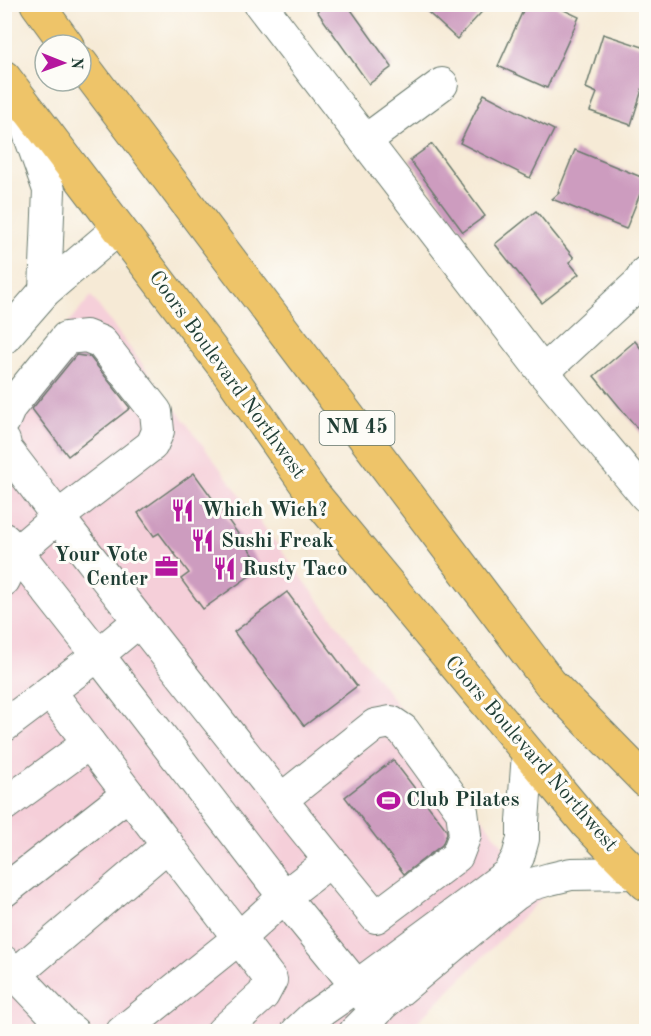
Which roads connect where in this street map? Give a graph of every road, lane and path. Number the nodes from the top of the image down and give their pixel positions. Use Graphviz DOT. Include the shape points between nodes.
graph roads {
  1 [pos="37,4"];
  2 [pos="260,4"];
  3 [pos="58,33"];
  4 [pos="93,79"];
  5 [pos="8,82"];
  6 [pos="442,84"];
  7 [pos="365,141"];
  8 [pos="118,228"];
  9 [pos="646,272"];
  10 [pos="45,291"];
  11 [pos="4,338"];
  12 [pos="543,372"];
  13 [pos="4,421"];
  14 [pos="4,441"];
  15 [pos="646,496"];
  16 [pos="58,517"];
  17 [pos="11,545"];
  18 [pos="4,580"];
  19 [pos="139,621"];
  20 [pos="98,655"];
  21 [pos="50,692"];
  22 [pos="4,726"];
  23 [pos="89,742"];
  24 [pos="528,753"];
  25 [pos="646,781"];
  26 [pos="128,794"];
  27 [pos="282,799"];
  28 [pos="4,806"];
  29 [pos="168,845"];
  30 [pos="330,861"];
  31 [pos="641,878"];
  32 [pos="4,891"];
  33 [pos="285,896"];
  34 [pos="239,938"];
  35 [pos="10,968"];
  36 [pos="357,986"];
  37 [pos="366,1021"];
  38 [pos="135,1028"];
  39 [pos="73,1032"];
  40 [pos="222,1032"];
  41 [pos="297,1032"];
  1 -- 3 [label="main road"];
  2 -- 7 [label="street"];
  4 -- 25 [label="main road, NM 45" via="550,683"];
  5 -- 8 [label="main road, Coors Boulevard Northwest"];
  5 -- 10 [label="street" via="49,190"];
  6 -- 7 [label="street"];
  7 -- 12 [label="street"];
  8 -- 10 [label="street"];
  8 -- 24 [label="main road, Coors Boulevard Northwest" via="225,368 311,491"];
  9 -- 12 [label="street" via="639,283"];
  10 -- 11 [label="street"];
  12 -- 15 [label="street"];
  13 -- 16 [label="street" via="10,407 66,338 86,336 101,342 156,412 158,431 152,445"];
  14 -- 16 [label="street" via="6,449"];
  16 -- 17 [label="street"];
  16 -- 19 [label="street"];
  17 -- 18 [label="street"];
  17 -- 20 [label="street"];
  19 -- 20 [label="street"];
  19 -- 27 [label="street"];
  20 -- 21 [label="street"];
  20 -- 33 [label="street"];
  21 -- 22 [label="street"];
  21 -- 23 [label="street"];
  23 -- 26 [label="street"];
  23 -- 28 [label="street"];
  24 -- 31 [label="main road, Coors Boulevard Northwest" via="588,825"];
  24 -- 36 [label="street" via="523,839 507,874"];
  26 -- 29 [label="street"];
  26 -- 32 [label="street"];
  27 -- 30 [label="street"];
  27 -- 30 [label="street" via="375,725 391,722 403,730 462,811 465,835 457,856 376,917"];
  29 -- 34 [label="street"];
  29 -- 35 [label="street"];
  30 -- 33 [label="street"];
  31 -- 37 [label="street" via="571,874 529,885"];
  33 -- 34 [label="street"];
  33 -- 36 [label="street"];
  34 -- 38 [label="street"];
  34 -- 40 [label="street" via="271,980 263,995"];
  35 -- 39 [label="street"];
  36 -- 37 [label="street"];
  36 -- 41 [label="street"];
}
